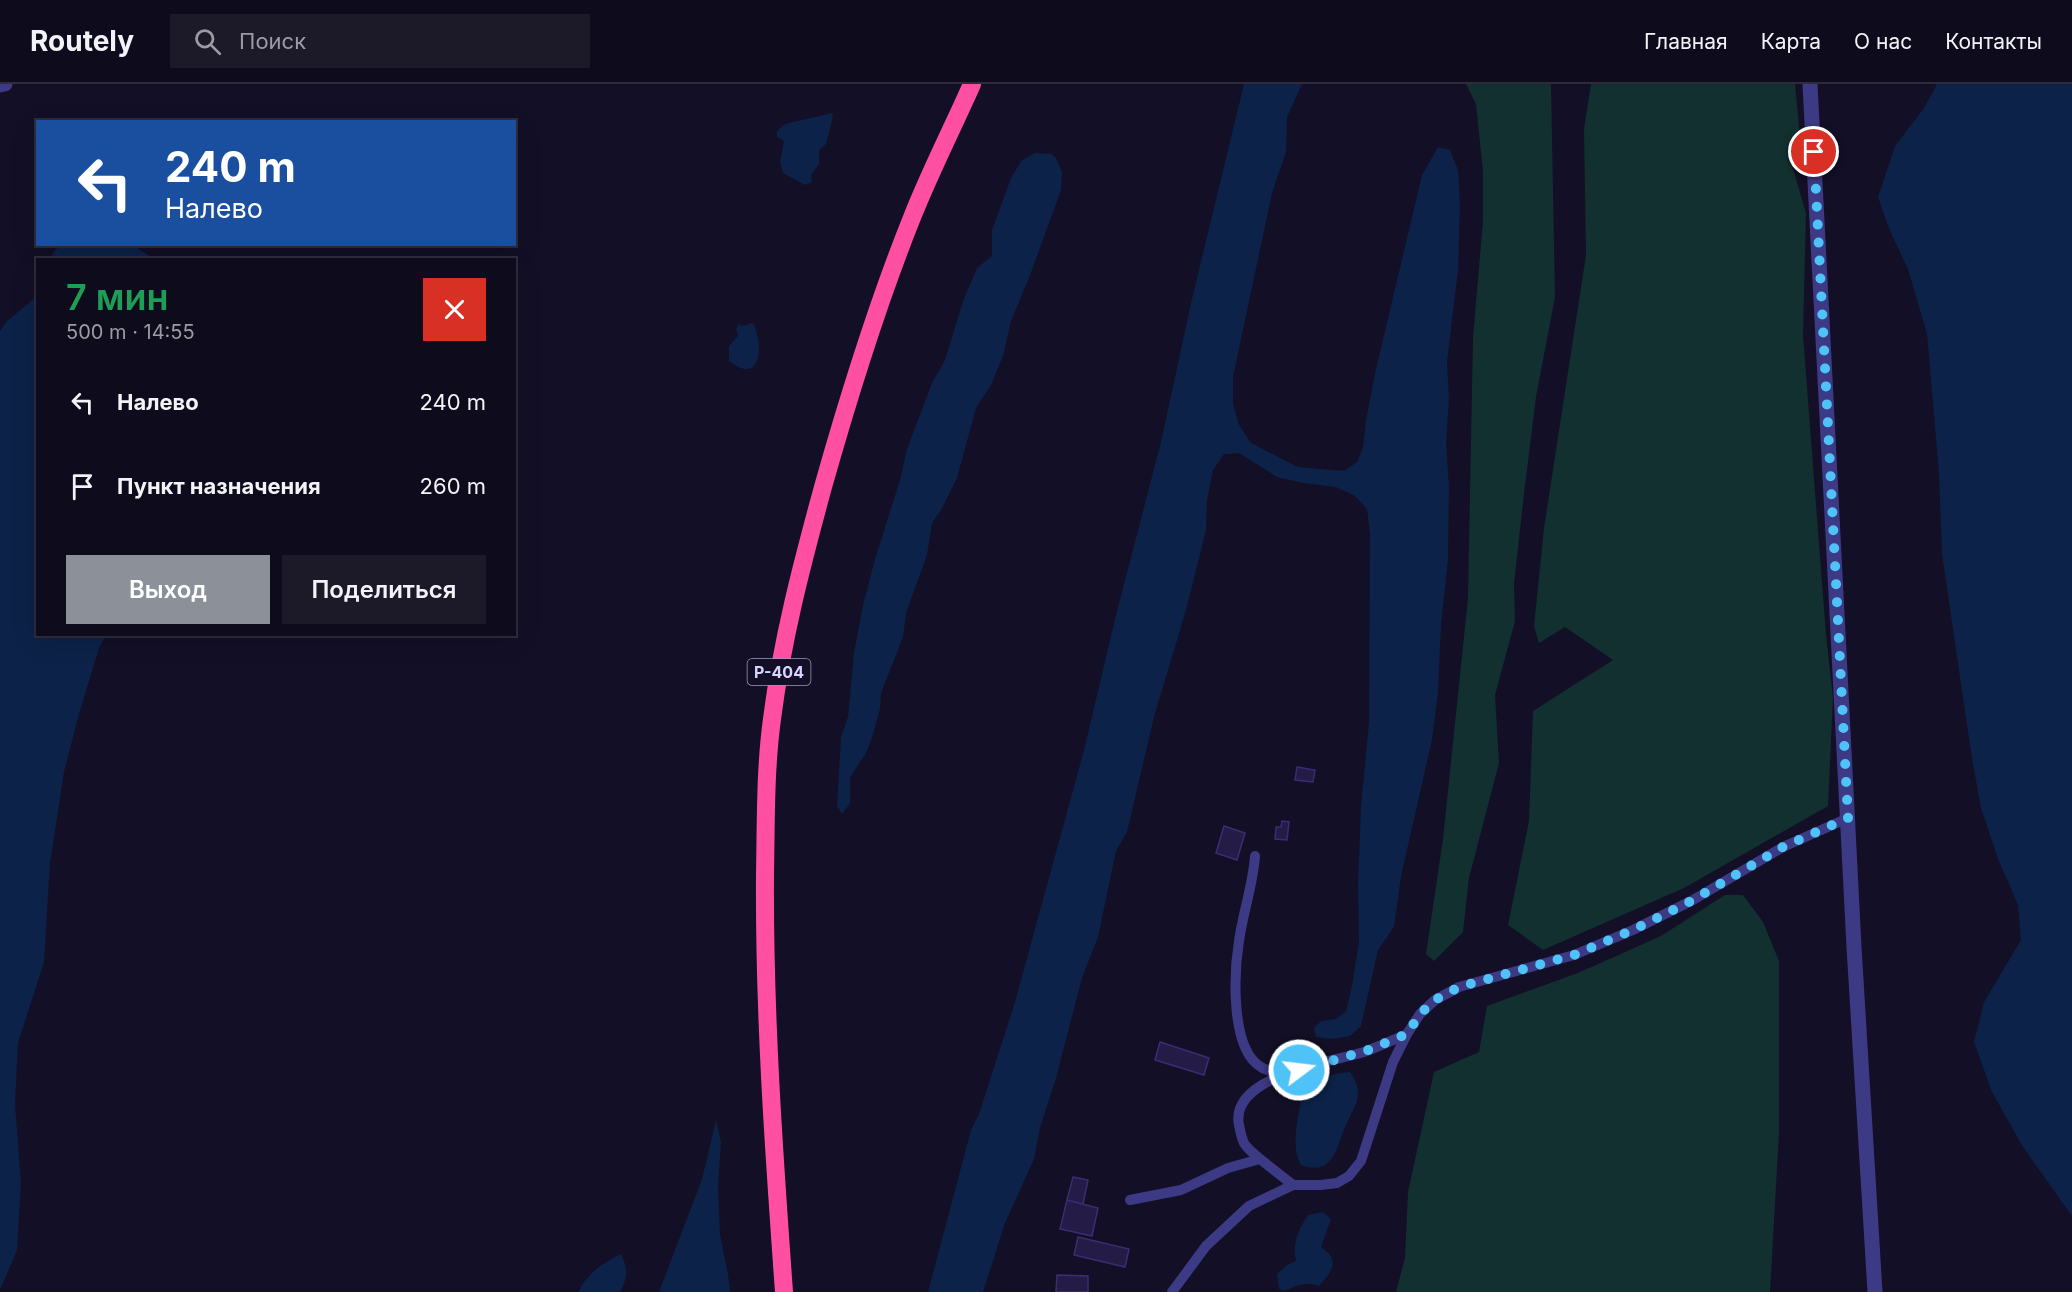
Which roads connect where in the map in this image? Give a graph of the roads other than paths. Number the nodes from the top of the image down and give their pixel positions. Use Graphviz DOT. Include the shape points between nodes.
graph roads {
  1 [pos="5,84"];
  2 [pos="972,84"];
  3 [pos="1810,84"];
  4 [pos="0,85"];
  5 [pos="1848,818"];
  6 [pos="1255,856"];
  7 [pos="1407,1034"];
  8 [pos="1283,1074"];
  9 [pos="1260,1159"];
  10 [pos="1293,1185"];
  11 [pos="1130,1200"];
  12 [pos="784,1292"];
  13 [pos="1172,1292"];
  14 [pos="1875,1292"];
  1 -- 4 [label="street"];
  2 -- 12 [label="highway, Р-404" via="914,213 872,325 797,581 771,722 765,947"];
  3 -- 5 [label="street"];
  5 -- 7 [label="lane" via="1783,847 1633,930 1574,955 1459,987 1435,1000"];
  5 -- 14 [label="street"];
  6 -- 8 [label="lane" via="1238,942 1238,1023 1252,1059 1261,1067"];
  7 -- 8 [label="lane" via="1366,1051"];
  7 -- 10 [label="lane" via="1393,1062 1361,1161 1337,1183"];
  8 -- 9 [label="lane" via="1259,1086 1243,1101 1237,1117 1243,1145"];
  9 -- 10 [label="lane"];
  9 -- 11 [label="lane" via="1228,1168 1180,1190"];
  10 -- 13 [label="lane" via="1249,1206 1206,1246"];
}
